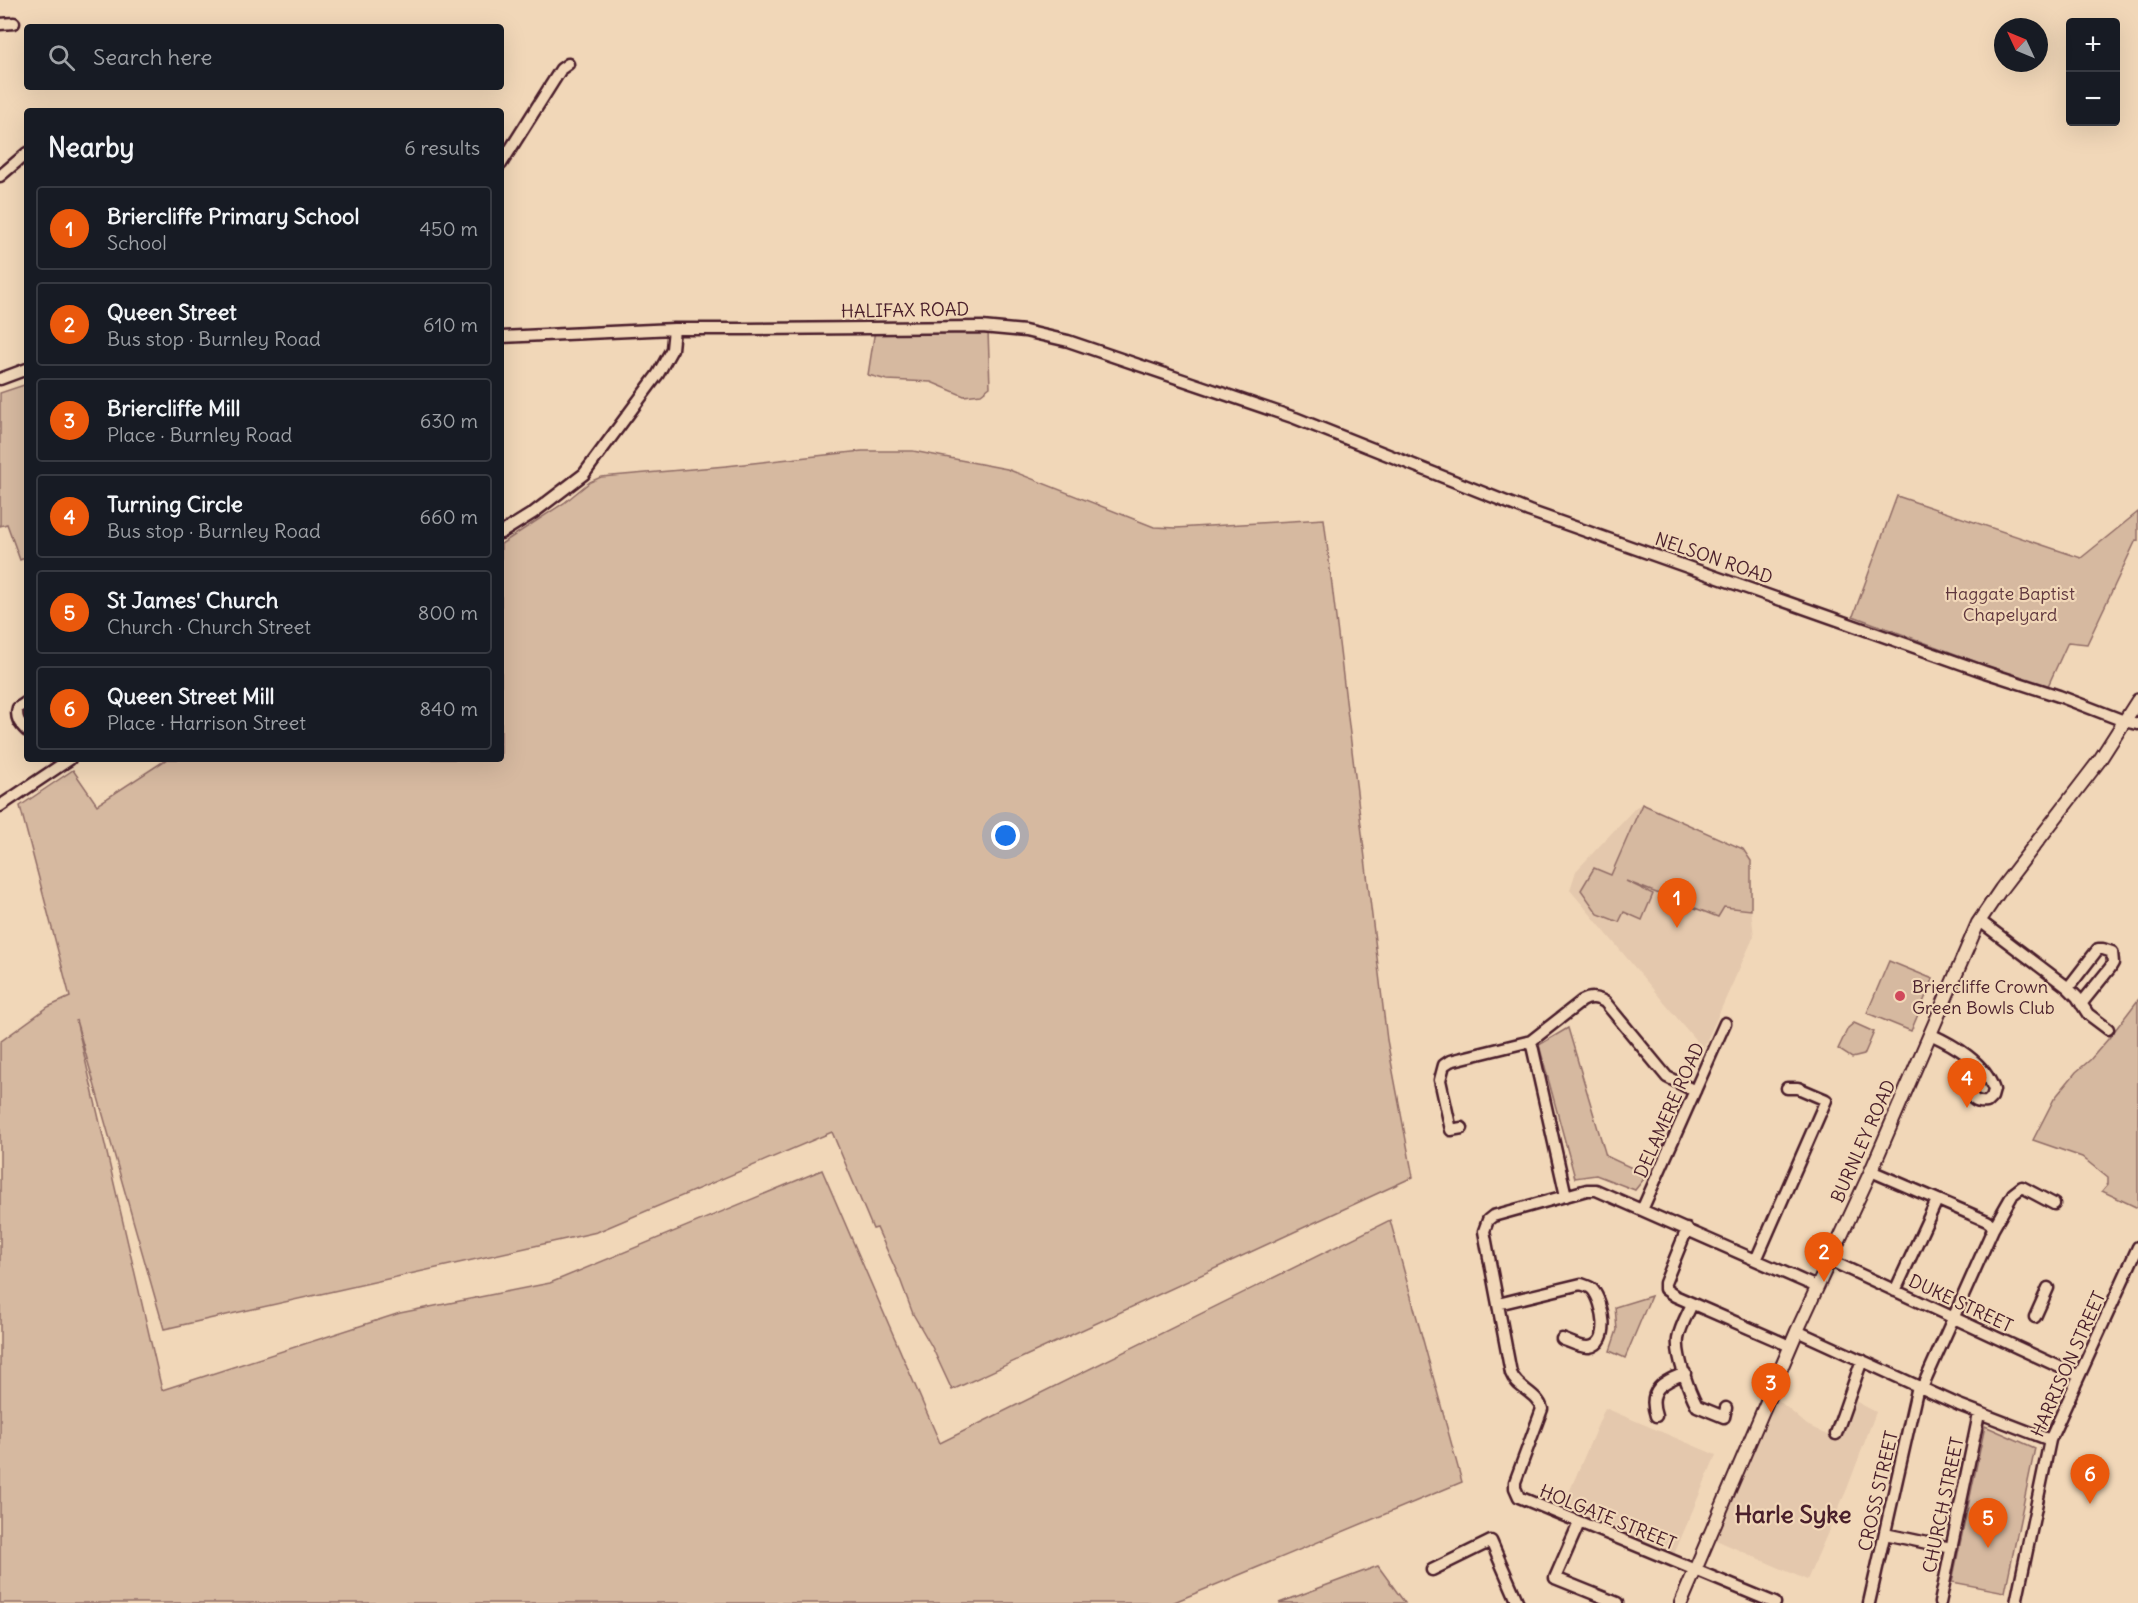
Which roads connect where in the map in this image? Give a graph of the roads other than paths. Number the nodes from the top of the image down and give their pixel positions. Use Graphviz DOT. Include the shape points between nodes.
graph roads {
  1 [pos="14,23"];
  2 [pos="0,24"];
  3 [pos="568,64"];
  4 [pos="24,156"];
  5 [pos="504,159"];
  6 [pos="0,176"];
  7 [pos="674,329"];
  8 [pos="504,337"];
  9 [pos="24,370"];
  10 [pos="0,378"];
  11 [pos="1295,418"];
  12 [pos="504,531"];
  13 [pos="2138,700"];
  14 [pos="24,704"];
  15 [pos="2124,721"];
  16 [pos="2138,724"];
  17 [pos="24,728"];
  18 [pos="64,762"];
  19 [pos="0,806"];
  20 [pos="1980,921"];
  21 [pos="2068,988"];
  22 [pos="2082,1004"];
  23 [pos="1725,1023"];
  24 [pos="2108,1029"];
  25 [pos="1930,1034"];
  26 [pos="1531,1041"];
  27 [pos="1972,1060"];
  28 [pos="1787,1088"];
  29 [pos="1695,1092"];
  30 [pos="1452,1130"];
  31 [pos="1871,1171"];
  32 [pos="1566,1196"];
  33 [pos="1936,1200"];
  34 [pos="2054,1204"];
  35 [pos="1642,1210"];
  36 [pos="1992,1227"];
  37 [pos="1687,1229"];
  38 [pos="2138,1247"];
  39 [pos="1756,1260"];
  40 [pos="1829,1260"];
  41 [pos="1817,1287"];
  42 [pos="2048,1288"];
  43 [pos="1895,1291"];
  44 [pos="1498,1304"];
  45 [pos="1692,1304"];
  46 [pos="2035,1317"];
  47 [pos="1953,1318"];
  48 [pos="1797,1331"];
  49 [pos="1562,1339"];
  50 [pos="1790,1346"];
  51 [pos="1862,1360"];
  52 [pos="1685,1373"];
  53 [pos="2079,1376"];
  54 [pos="1920,1387"];
  55 [pos="1652,1413"];
  56 [pos="1979,1414"];
  57 [pos="1724,1416"];
  58 [pos="1836,1434"];
  59 [pos="2050,1440"];
  60 [pos="1579,1523"];
  61 [pos="1885,1534"];
  62 [pos="1951,1548"];
  63 [pos="1432,1570"];
  64 [pos="1695,1570"];
  65 [pos="1518,1603"];
  66 [pos="1617,1603"];
  67 [pos="1681,1603"];
  68 [pos="1775,1603"];
  69 [pos="1869,1603"];
  70 [pos="1940,1603"];
  71 [pos="2016,1603"];
  1 -- 2 [label="street"];
  3 -- 5 [label="street" via="561,69"];
  4 -- 6 [label="street"];
  7 -- 8 [label="street, HALIFAX ROAD"];
  7 -- 11 [label="street, HALIFAX ROAD" via="982,327 1025,331 1068,341"];
  7 -- 12 [label="street" via="672,349 658,374 584,474"];
  9 -- 10 [label="street"];
  11 -- 15 [label="street, NELSON ROAD" via="1529,512"];
  13 -- 15 [label="street"];
  14 -- 17 [label="street" via="16,714"];
  15 -- 16 [label="street, NELSON ROAD"];
  15 -- 20 [label="street, BURNLEY ROAD" via="2099,761"];
  18 -- 19 [label="street"];
  20 -- 21 [label="street"];
  20 -- 25 [label="street, BURNLEY ROAD"];
  21 -- 22 [label="street"];
  21 -- 22 [label="street" via="2098,949 2112,952 2113,963"];
  22 -- 24 [label="street" via="2088,1014"];
  23 -- 29 [label="street, DELAMERE ROAD"];
  25 -- 27 [label="street"];
  25 -- 31 [label="street, BURNLEY ROAD"];
  26 -- 29 [label="street" via="1582,1001 1600,999 1667,1077"];
  26 -- 30 [label="street" via="1444,1065 1440,1080"];
  26 -- 32 [label="street"];
  28 -- 39 [label="street" via="1798,1088 1826,1100"];
  29 -- 35 [label="street, DELAMERE ROAD"];
  31 -- 33 [label="street"];
  31 -- 40 [label="street, BURNLEY ROAD"];
  32 -- 35 [label="street" via="1596,1190"];
  32 -- 44 [label="street" via="1488,1220 1484,1231"];
  33 -- 36 [label="street"];
  33 -- 43 [label="street"];
  34 -- 36 [label="street, CROSS STREET" via="2022,1187"];
  35 -- 37 [label="street"];
  36 -- 47 [label="street, CROSS STREET"];
  37 -- 39 [label="street"];
  37 -- 45 [label="street" via="1665,1289"];
  38 -- 53 [label="street, HARRISON STREET"];
  39 -- 41 [label="street"];
  40 -- 41 [label="street, BURNLEY ROAD"];
  40 -- 43 [label="street, DUKE STREET"];
  41 -- 48 [label="street, BURNLEY ROAD"];
  42 -- 46 [label="street"];
  43 -- 47 [label="street, DUKE STREET"];
  44 -- 49 [label="street" via="1581,1284 1589,1287 1597,1296 1604,1334 1593,1347"];
  44 -- 60 [label="street, HOLGATE STREET" via="1514,1380 1537,1399 1542,1409 1515,1488 1524,1500"];
  45 -- 50 [label="street"];
  45 -- 52 [label="street" via="1678,1339"];
  47 -- 53 [label="street, DUKE STREET"];
  47 -- 54 [label="street, CROSS STREET"];
  48 -- 50 [label="street, BURNLEY ROAD"];
  48 -- 51 [label="street"];
  50 -- 64 [label="street, BURNLEY ROAD"];
  51 -- 54 [label="street"];
  51 -- 58 [label="street"];
  52 -- 55 [label="street" via="1657,1389"];
  52 -- 57 [label="street" via="1697,1406"];
  53 -- 59 [label="street, HARRISON STREET"];
  54 -- 56 [label="street"];
  54 -- 61 [label="street, CROSS STREET"];
  56 -- 59 [label="street"];
  56 -- 62 [label="street, CHURCH STREET"];
  59 -- 71 [label="street, HARRISON STREET"];
  60 -- 64 [label="street, HOLGATE STREET"];
  60 -- 66 [label="street" via="1555,1578"];
  61 -- 62 [label="street"];
  61 -- 69 [label="street, CROSS STREET"];
  62 -- 70 [label="street, CHURCH STREET"];
  63 -- 65 [label="street" via="1491,1541"];
  64 -- 67 [label="street, BURNLEY ROAD"];
  64 -- 68 [label="street, HOLGATE STREET"];
}
